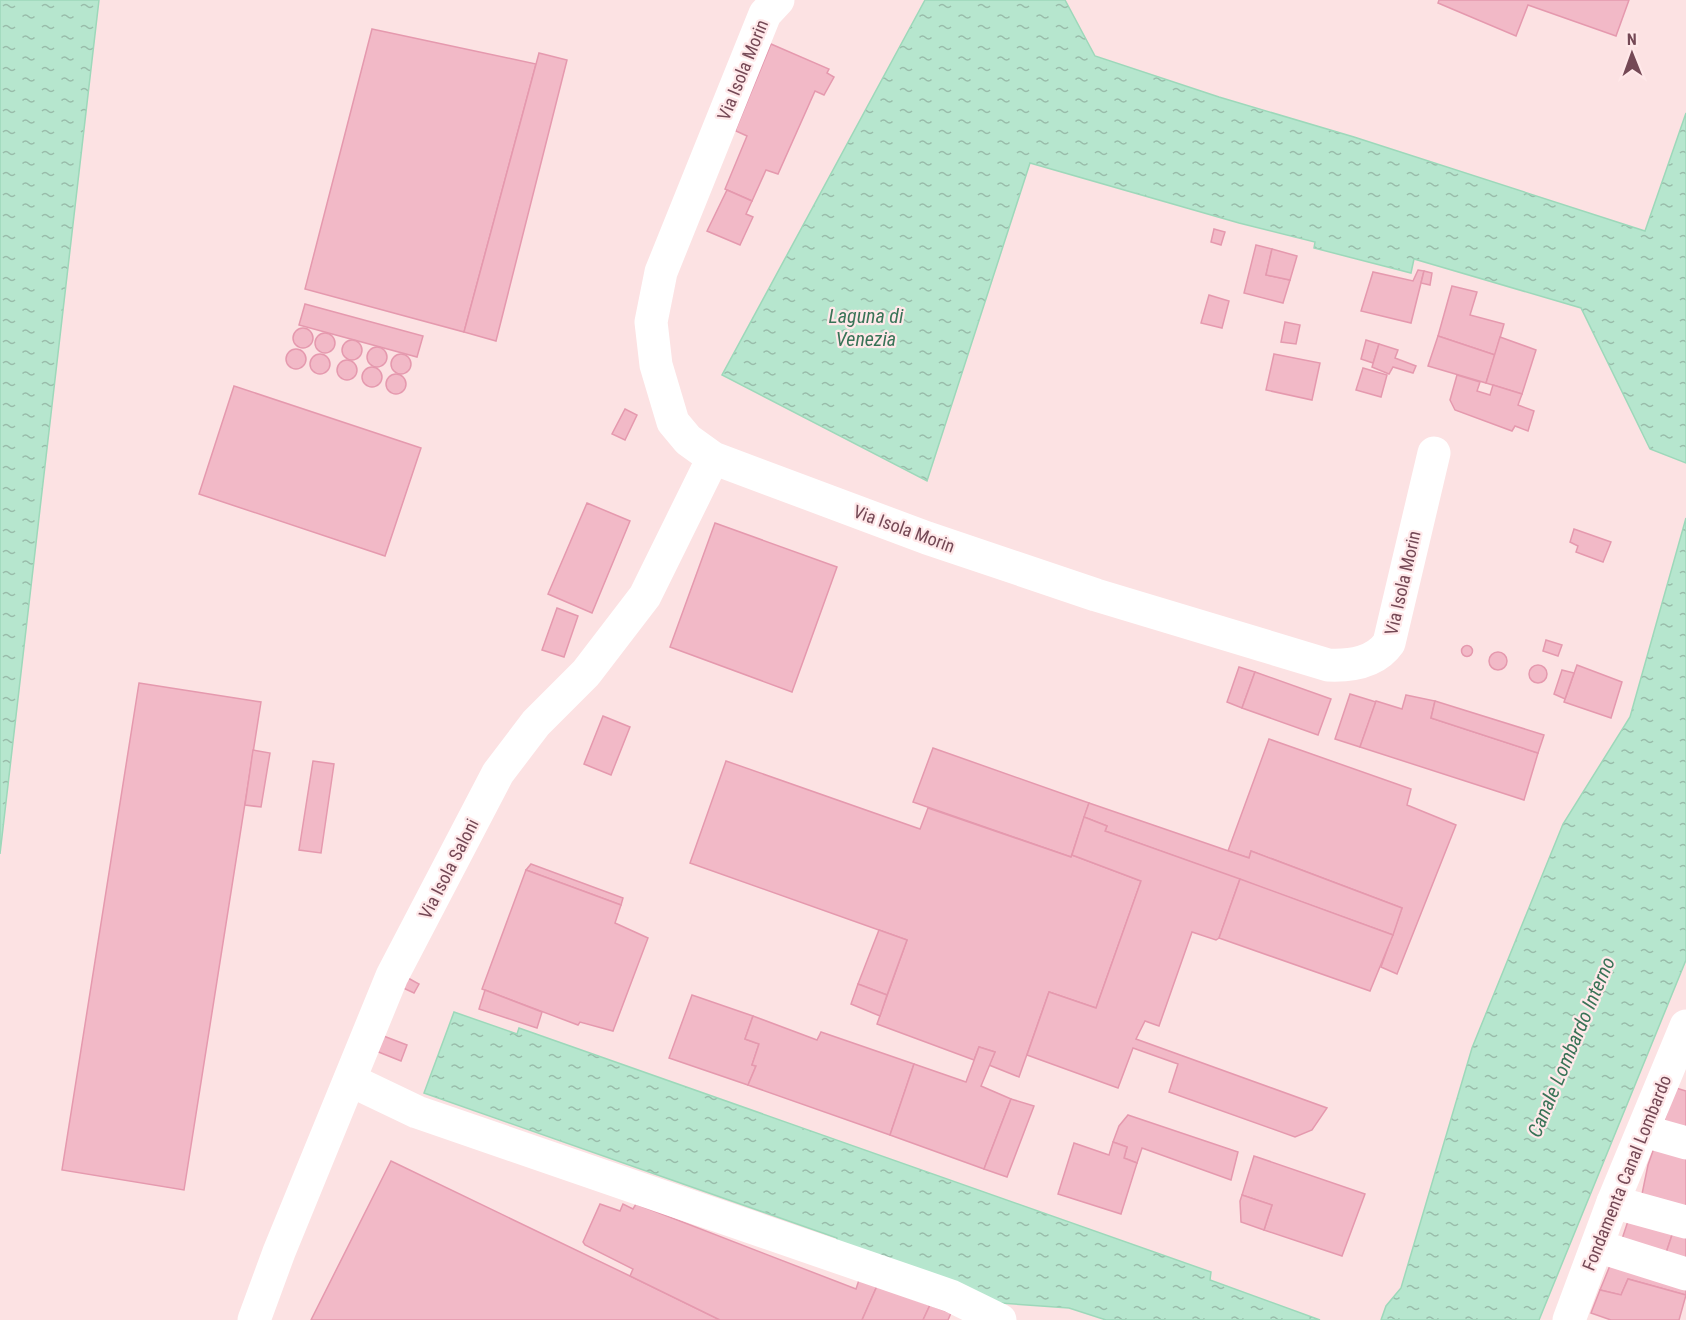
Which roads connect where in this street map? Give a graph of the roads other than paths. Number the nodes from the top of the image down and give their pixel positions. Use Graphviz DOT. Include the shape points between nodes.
graph roads {
  1 [pos="778,0"];
  2 [pos="1434,453"];
  3 [pos="713,458"];
  4 [pos="1686,1026"];
  5 [pos="1679,1061"];
  6 [pos="350,1080"];
  7 [pos="1644,1131"];
  8 [pos="1686,1143"];
  9 [pos="1613,1202"];
  10 [pos="1686,1222"];
  11 [pos="1597,1246"];
  12 [pos="1686,1274"];
  13 [pos="254,1320"];
  14 [pos="1000,1320"];
  15 [pos="1569,1320"];
  1 -- 3 [label="street, Via Isola Morin" via="765,14 661,272 651,322 656,365 673,422 688,440"];
  2 -- 3 [label="street, Via Isola Morin" via="1389,643 1377,656 1344,665 1328,665 1096,595 927,538"];
  3 -- 6 [label="street, Via Isola Saloni" via="645,596 586,673 536,723 498,773 392,976"];
  4 -- 5 [label="street, Fondamenta Canal Lombardo"];
  5 -- 7 [label="street, Fondamenta Canal Lombardo"];
  6 -- 13 [label="street, Via Isola Saloni"];
  6 -- 14 [label="street" via="417,1112 951,1296"];
  7 -- 8 [label="street"];
  7 -- 9 [label="street, Fondamenta Canal Lombardo"];
  9 -- 10 [label="street"];
  9 -- 11 [label="street, Fondamenta Canal Lombardo"];
  11 -- 12 [label="street"];
  11 -- 15 [label="street, Fondamenta Canal Lombardo"];
}
